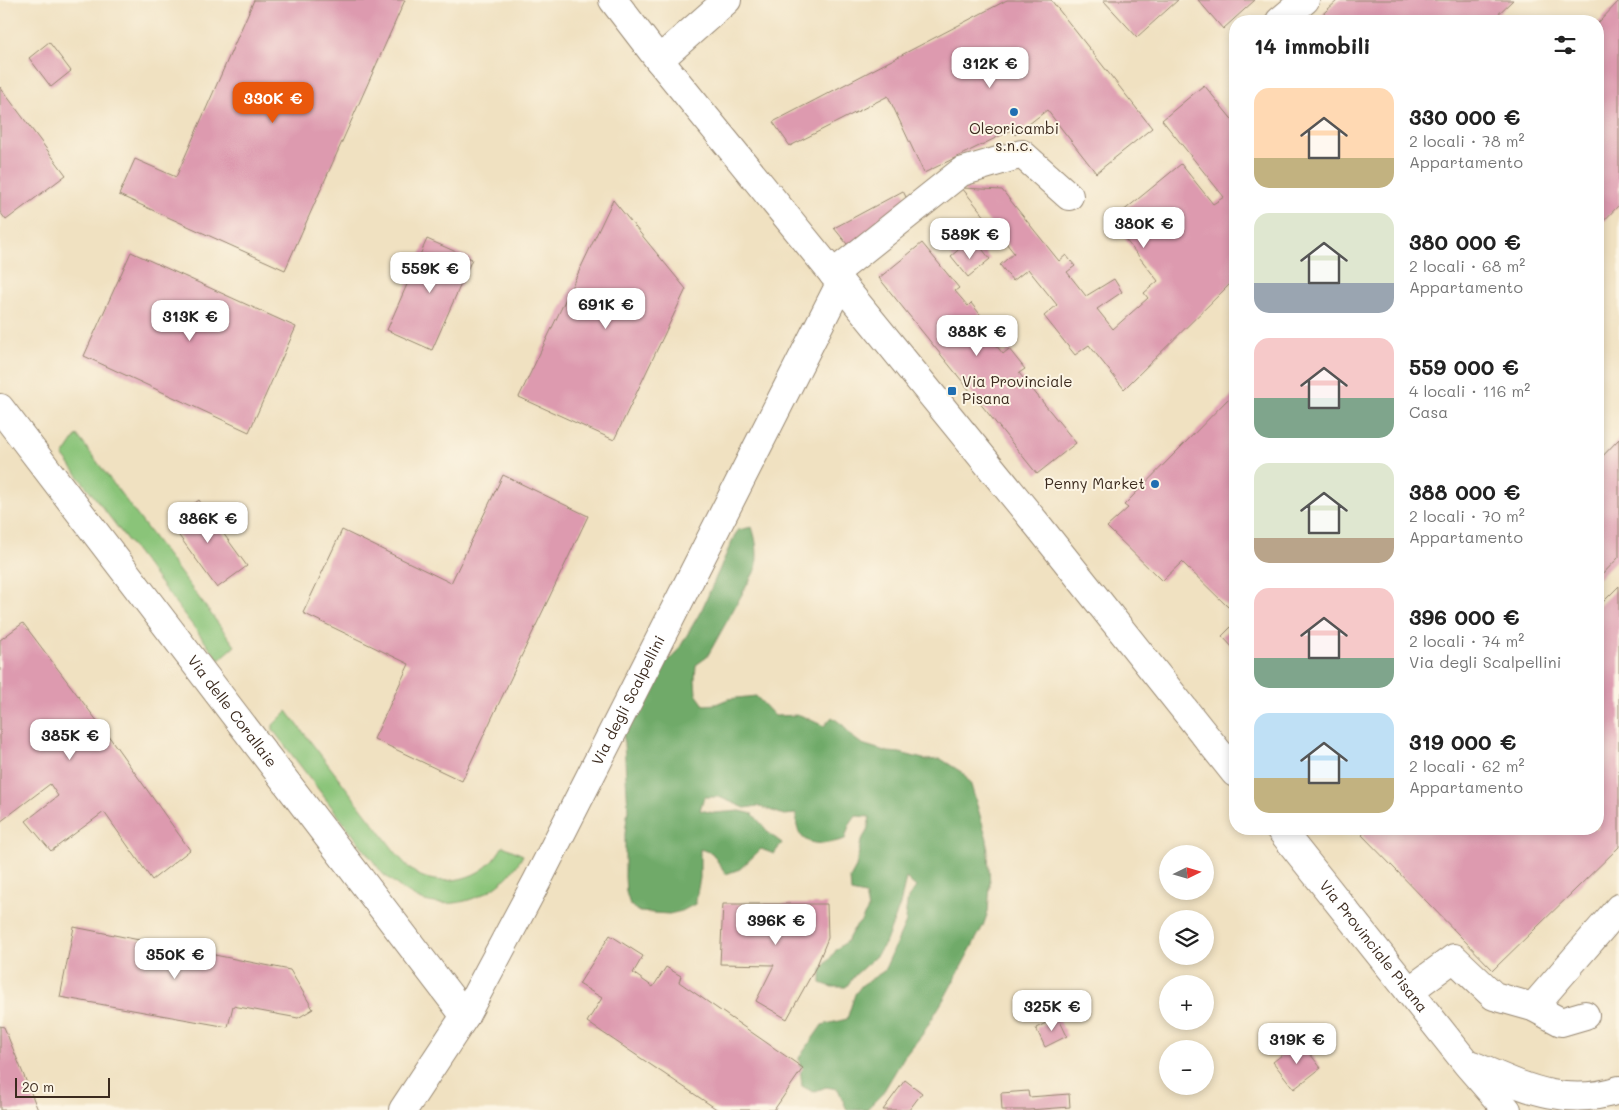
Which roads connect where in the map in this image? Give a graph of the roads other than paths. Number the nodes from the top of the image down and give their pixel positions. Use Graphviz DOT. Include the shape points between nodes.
graph roads {
  1 [pos="727,0"];
  2 [pos="1305,0"];
  3 [pos="622,3"];
  4 [pos="1287,15"];
  5 [pos="659,60"];
  6 [pos="1069,196"];
  7 [pos="837,279"];
  8 [pos="0,408"];
  9 [pos="1229,765"];
  10 [pos="1285,835"];
  11 [pos="1619,908"];
  12 [pos="1409,991"];
  13 [pos="1533,1007"];
  14 [pos="1585,1015"];
  15 [pos="466,1016"];
  16 [pos="1467,1064"];
  17 [pos="1619,1090"];
  18 [pos="403,1110"];
  19 [pos="1488,1110"];
  20 [pos="1507,1110"];
  21 [pos="1522,1110"];
  1 -- 5 [label="street"];
  2 -- 4 [label="street"];
  3 -- 5 [label="street"];
  5 -- 7 [label="street"];
  6 -- 7 [label="street" via="1022,154 961,172"];
  7 -- 9 [label="street"];
  7 -- 15 [label="street, Via degli Scalpellini" via="548,859"];
  8 -- 15 [label="street, Via delle Corallaie"];
  10 -- 12 [label="street, Via Provinciale Pisana"];
  11 -- 13 [label="street"];
  12 -- 13 [label="street" via="1454,958 1494,996"];
  12 -- 16 [label="street, Via Provinciale Pisana"];
  13 -- 14 [label="street" via="1560,1022"];
  15 -- 18 [label="street, Via degli Scalpellini"];
  16 -- 17 [label="street, Via Provinciale Pisana" via="1529,1089 1560,1096 1581,1097"];
  16 -- 19 [label="street, Via Provinciale Pisana"];
  16 -- 20 [label="street, Via Provinciale Pisana"];
  16 -- 21 [label="street, Via Provinciale Pisana"];
}
